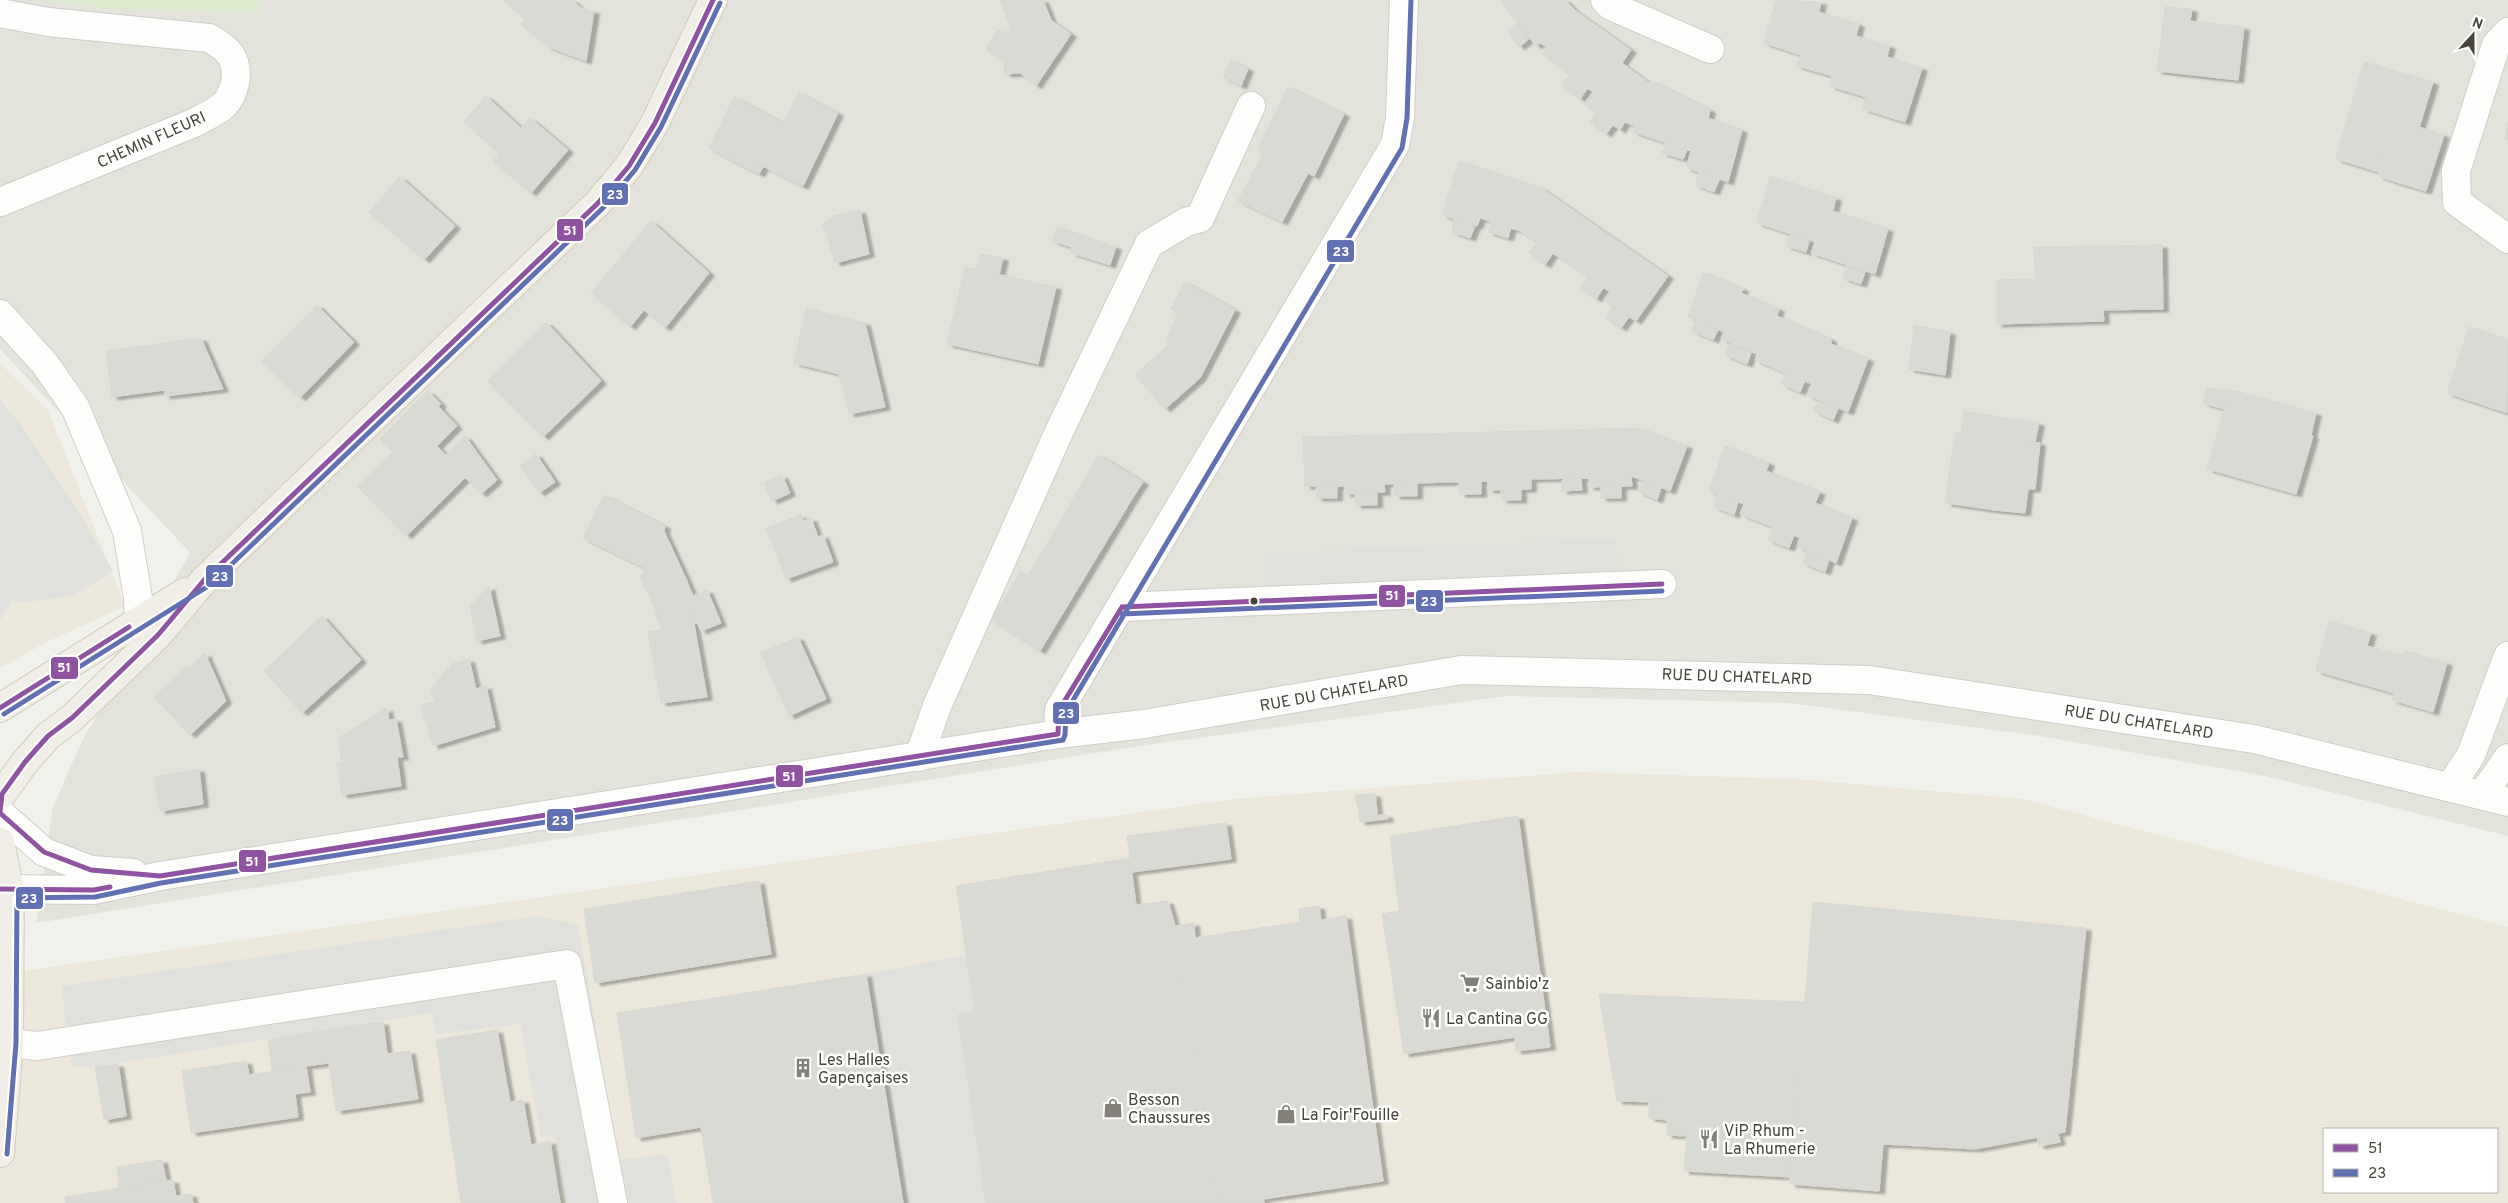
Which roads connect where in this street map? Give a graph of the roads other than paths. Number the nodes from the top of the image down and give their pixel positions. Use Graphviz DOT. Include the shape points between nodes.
graph roads {
  1 [pos="713,0"];
  2 [pos="1404,0"];
  3 [pos="1604,0"];
  4 [pos="0,13"];
  5 [pos="2508,32"];
  6 [pos="1710,49"];
  7 [pos="1250,106"];
  8 [pos="0,202"];
  9 [pos="2508,239"];
  10 [pos="0,314"];
  11 [pos="205,579"];
  12 [pos="1662,584"];
  13 [pos="1122,607"];
  14 [pos="139,621"];
  15 [pos="2508,656"];
  16 [pos="0,708"];
  17 [pos="1058,734"];
  18 [pos="920,757"];
  19 [pos="2508,758"];
  20 [pos="2450,787"];
  21 [pos="2482,794"];
  22 [pos="0,801"];
  23 [pos="2508,802"];
  24 [pos="0,842"];
  25 [pos="160,876"];
  26 [pos="5,889"];
  27 [pos="4,932"];
  28 [pos="9,1043"];
  29 [pos="0,1153"];
  30 [pos="612,1203"];
  1 -- 11 [label="main road" via="655,124 629,166 598,203"];
  2 -- 13 [label="street" via="1400,118 1395,145"];
  3 -- 6 [label="street" via="1611,6"];
  4 -- 8 [label="street, CHEMIN FLEURI" via="48,22 209,38 222,45 237,68 232,94 224,105 196,122"];
  5 -- 9 [label="street" via="2496,44 2456,171 2457,202"];
  7 -- 18 [label="street" via="1200,218 1186,222 1150,244 1058,434 937,706"];
  10 -- 14 [label="street" via="45,364 75,407 127,531"];
  11 -- 14 [label="main road"];
  11 -- 22 [label="main road" via="158,635 72,718 48,736 25,762"];
  12 -- 13 [label="street"];
  13 -- 17 [label="street" via="1059,710"];
  14 -- 16 [label="main road"];
  15 -- 20 [label="street" via="2471,755"];
  17 -- 18 [label="street, RUE DU CHATELARD"];
  17 -- 20 [label="street, RUE DU CHATELARD" via="1144,724 1462,670 1869,680 2254,738"];
  18 -- 25 [label="street, RUE DU CHATELARD"];
  19 -- 21 [label="street"];
  20 -- 21 [label="street, RUE DU CHATELARD"];
  21 -- 23 [label="street, RUE DU CHATELARD"];
  22 -- 25 [label="street, RUE DU CHATELARD" via="44,852 91,870"];
  24 -- 26 [label="main road"];
  25 -- 26 [label="street, RUE DU CHATELARD" via="94,890"];
  26 -- 27 [label="main road"];
  27 -- 28 [label="main road"];
  28 -- 29 [label="main road"];
  28 -- 30 [label="street" via="37,1046 567,964"];
}
